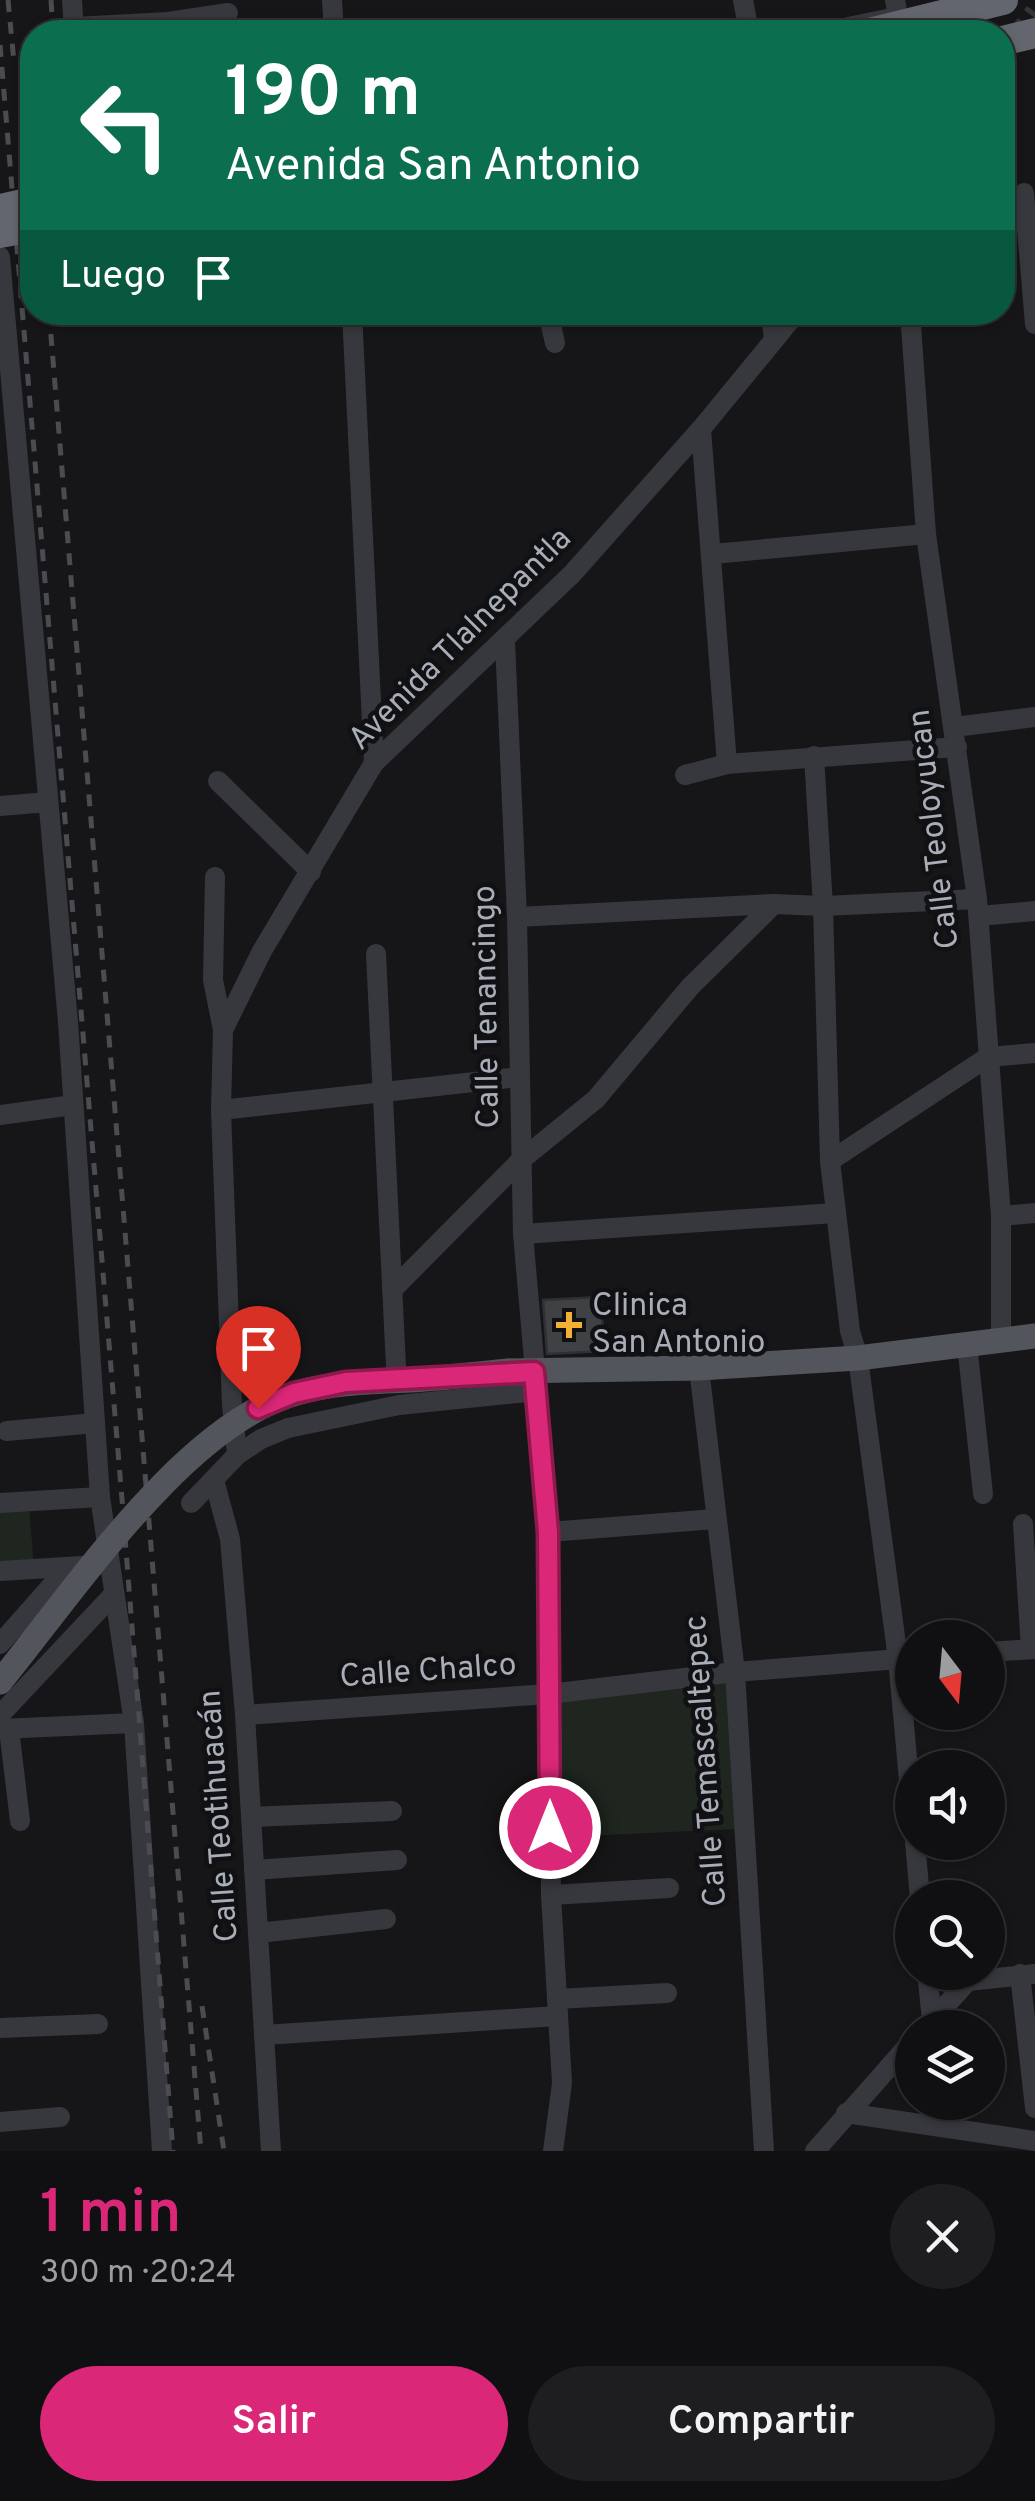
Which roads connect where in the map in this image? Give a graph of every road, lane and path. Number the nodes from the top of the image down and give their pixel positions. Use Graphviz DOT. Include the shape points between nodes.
graph roads {
  1 [pos="962,0"];
  2 [pos="1003,0"];
  3 [pos="228,15"];
  4 [pos="889,16"];
  5 [pos="185,20"];
  6 [pos="1024,193"];
  7 [pos="0,257"];
  8 [pos="1035,324"];
  9 [pos="353,325"];
  10 [pos="551,325"];
  11 [pos="772,325"];
  12 [pos="786,325"];
  13 [pos="911,325"];
  14 [pos="774,340"];
  15 [pos="554,343"];
  16 [pos="701,429"];
  17 [pos="9,466"];
  18 [pos="926,534"];
  19 [pos="713,554"];
  20 [pos="504,642"];
  21 [pos="1035,717"];
  22 [pos="956,737"];
  23 [pos="814,756"];
  24 [pos="374,763"];
  25 [pos="727,764"];
  26 [pos="686,776"];
  27 [pos="218,781"];
  28 [pos="48,802"];
  29 [pos="0,806"];
  30 [pos="311,872"];
  31 [pos="215,877"];
  32 [pos="774,904"];
  33 [pos="823,906"];
  34 [pos="978,907"];
  35 [pos="1035,911"];
  36 [pos="517,917"];
  37 [pos="376,954"];
  38 [pos="223,1030"];
  39 [pos="1035,1053"];
  40 [pos="988,1057"];
  41 [pos="519,1077"];
  42 [pos="385,1091"];
  43 [pos="74,1105"];
  44 [pos="221,1110"];
  45 [pos="0,1115"];
  46 [pos="521,1160"];
  47 [pos="830,1161"];
  48 [pos="835,1213"];
  49 [pos="1035,1214"];
  50 [pos="1001,1216"];
  51 [pos="523,1234"];
  52 [pos="392,1290"];
  53 [pos="1035,1336"];
  54 [pos="1001,1340"];
  55 [pos="967,1344"];
  56 [pos="858,1358"];
  57 [pos="396,1367"];
  58 [pos="699,1368"];
  59 [pos="527,1378"];
  60 [pos="95,1423"];
  61 [pos="7,1431"];
  62 [pos="238,1455"];
  63 [pos="214,1480"];
  64 [pos="983,1494"];
  65 [pos="100,1497"];
  66 [pos="191,1502"];
  67 [pos="0,1504"];
  68 [pos="715,1519"];
  69 [pos="1023,1524"];
  70 [pos="548,1532"];
  71 [pos="108,1564"];
  72 [pos="68,1567"];
  73 [pos="0,1571"];
  74 [pos="112,1596"];
  75 [pos="899,1620"];
  76 [pos="0,1644"];
  77 [pos="1033,1649"];
  78 [pos="1005,1651"];
  79 [pos="895,1659"];
  80 [pos="734,1672"];
  81 [pos="0,1682"];
  82 [pos="549,1694"];
  83 [pos="245,1714"];
  84 [pos="134,1723"];
  85 [pos="3,1724"];
  86 [pos="392,1811"];
  87 [pos="251,1816"];
  88 [pos="20,1822"];
  89 [pos="397,1860"];
  90 [pos="254,1870"];
  91 [pos="669,1888"];
  92 [pos="551,1894"];
  93 [pos="386,1919"];
  94 [pos="258,1932"];
  95 [pos="1028,1974"];
  96 [pos="667,1992"];
  97 [pos="557,2008"];
  98 [pos="941,2010"];
  99 [pos="98,2024"];
  100 [pos="0,2028"];
  101 [pos="264,2034"];
  102 [pos="895,2060"];
  103 [pos="1035,2108"];
  104 [pos="846,2114"];
  105 [pos="60,2117"];
  106 [pos="0,2122"];
  107 [pos="1035,2141"];
  108 [pos="162,2151"];
  109 [pos="271,2151"];
  110 [pos="553,2151"];
  111 [pos="764,2151"];
  112 [pos="816,2151"];
  1 -- 4 [label="street"];
  2 -- 4 [label="highway"];
  3 -- 5 [label="street"];
  6 -- 8 [label="street"];
  7 -- 17 [label="street"];
  9 -- 24 [label="street"];
  10 -- 15 [label="street"];
  11 -- 14 [label="street"];
  12 -- 14 [label="street, Avenida Tlalnepantla"];
  13 -- 18 [label="street, Calle Teoloyucan"];
  14 -- 16 [label="street, Avenida Tlalnepantla"];
  16 -- 19 [label="street"];
  16 -- 20 [label="street, Avenida Tlalnepantla"];
  17 -- 28 [label="street"];
  18 -- 19 [label="street"];
  18 -- 22 [label="street, Calle Teoloyucan"];
  19 -- 25 [label="street"];
  20 -- 24 [label="street, Avenida Tlalnepantla"];
  20 -- 36 [label="street, Calle Tenancingo"];
  21 -- 22 [label="street"];
  22 -- 23 [label="street"];
  22 -- 34 [label="street, Calle Teoloyucan"];
  23 -- 25 [label="street"];
  23 -- 33 [label="street"];
  24 -- 30 [label="street, Avenida Tlalnepantla"];
  25 -- 26 [label="street"];
  27 -- 30 [label="street"];
  28 -- 29 [label="street"];
  28 -- 43 [label="street"];
  30 -- 38 [label="street, Avenida Tlalnepantla"];
  31 -- 38 [label="street" via="214,980"];
  32 -- 33 [label="street"];
  32 -- 36 [label="street"];
  32 -- 46 [label="street" via="690,986 596,1099"];
  33 -- 34 [label="street"];
  33 -- 47 [label="street"];
  34 -- 35 [label="street"];
  34 -- 40 [label="street, Calle Teoloyucan"];
  36 -- 41 [label="street, Calle Tenancingo"];
  37 -- 42 [label="street"];
  38 -- 44 [label="street, Avenida Tlalnepantla"];
  39 -- 40 [label="street"];
  40 -- 47 [label="street"];
  40 -- 50 [label="street, Calle Teoloyucan"];
  41 -- 42 [label="street"];
  41 -- 46 [label="street, Calle Tenancingo"];
  42 -- 44 [label="street"];
  42 -- 52 [label="street"];
  43 -- 45 [label="street"];
  43 -- 60 [label="street"];
  44 -- 62 [label="street, Avenida Tlalnepantla"];
  46 -- 51 [label="street, Calle Tenancingo"];
  46 -- 52 [label="street"];
  47 -- 48 [label="street"];
  48 -- 51 [label="street"];
  48 -- 56 [label="street"];
  49 -- 50 [label="street"];
  50 -- 54 [label="street, Calle Teoloyucan"];
  51 -- 59 [label="street, Calle Tenancingo"];
  52 -- 57 [label="street"];
  53 -- 54 [label="main road"];
  54 -- 55 [label="main road"];
  55 -- 56 [label="main road"];
  55 -- 64 [label="street"];
  56 -- 58 [label="main road"];
  56 -- 75 [label="street"];
  58 -- 59 [label="main road"];
  58 -- 68 [label="street, Calle Temascaltepec"];
  59 -- 62 [label="street" via="288,1428"];
  59 -- 70 [label="street, Calle Tenancingo"];
  59 -- 81 [label="main road, bridge" via="346,1382 258,1408 196,1451 163,1485"];
  60 -- 61 [label="street"];
  60 -- 65 [label="street"];
  62 -- 63 [label="street"];
  63 -- 66 [label="street"];
  63 -- 83 [label="street, Calle Teotihuacán" via="230,1539"];
  65 -- 67 [label="street"];
  65 -- 71 [label="street"];
  68 -- 70 [label="street"];
  68 -- 80 [label="street, Calle Temascaltepec"];
  69 -- 77 [label="street"];
  70 -- 82 [label="street, Calle Tenancingo"];
  71 -- 72 [label="street"];
  71 -- 74 [label="street"];
  72 -- 73 [label="street"];
  72 -- 76 [label="street"];
  74 -- 84 [label="street"];
  74 -- 85 [label="street"];
  77 -- 78 [label="street"];
  79 -- 80 [label="street, Calle Chalco"];
  80 -- 82 [label="street, Calle Chalco"];
  80 -- 111 [label="street, Calle Temascaltepec"];
  82 -- 83 [label="street, Calle Chalco"];
  82 -- 92 [label="street, Calle Tenancingo"];
  83 -- 87 [label="street, Calle Teotihuacán"];
  84 -- 85 [label="street"];
  84 -- 108 [label="street"];
  85 -- 88 [label="street"];
  86 -- 87 [label="street"];
  87 -- 90 [label="street, Calle Teotihuacán"];
  89 -- 90 [label="street"];
  90 -- 94 [label="street, Calle Teotihuacán"];
  91 -- 92 [label="street"];
  92 -- 97 [label="street, Calle Tenancingo"];
  93 -- 94 [label="street"];
  94 -- 101 [label="street, Calle Teotihuacán"];
  95 -- 98 [label="street" via="968,1980"];
  95 -- 103 [label="street"];
  96 -- 97 [label="street"];
  97 -- 101 [label="street"];
  97 -- 110 [label="street, Calle Tenancingo" via="562,2083"];
  99 -- 100 [label="street"];
  101 -- 109 [label="street, Calle Teotihuacán"];
  102 -- 104 [label="street"];
  104 -- 107 [label="street"];
  104 -- 112 [label="street"];
  105 -- 106 [label="street"];
}
